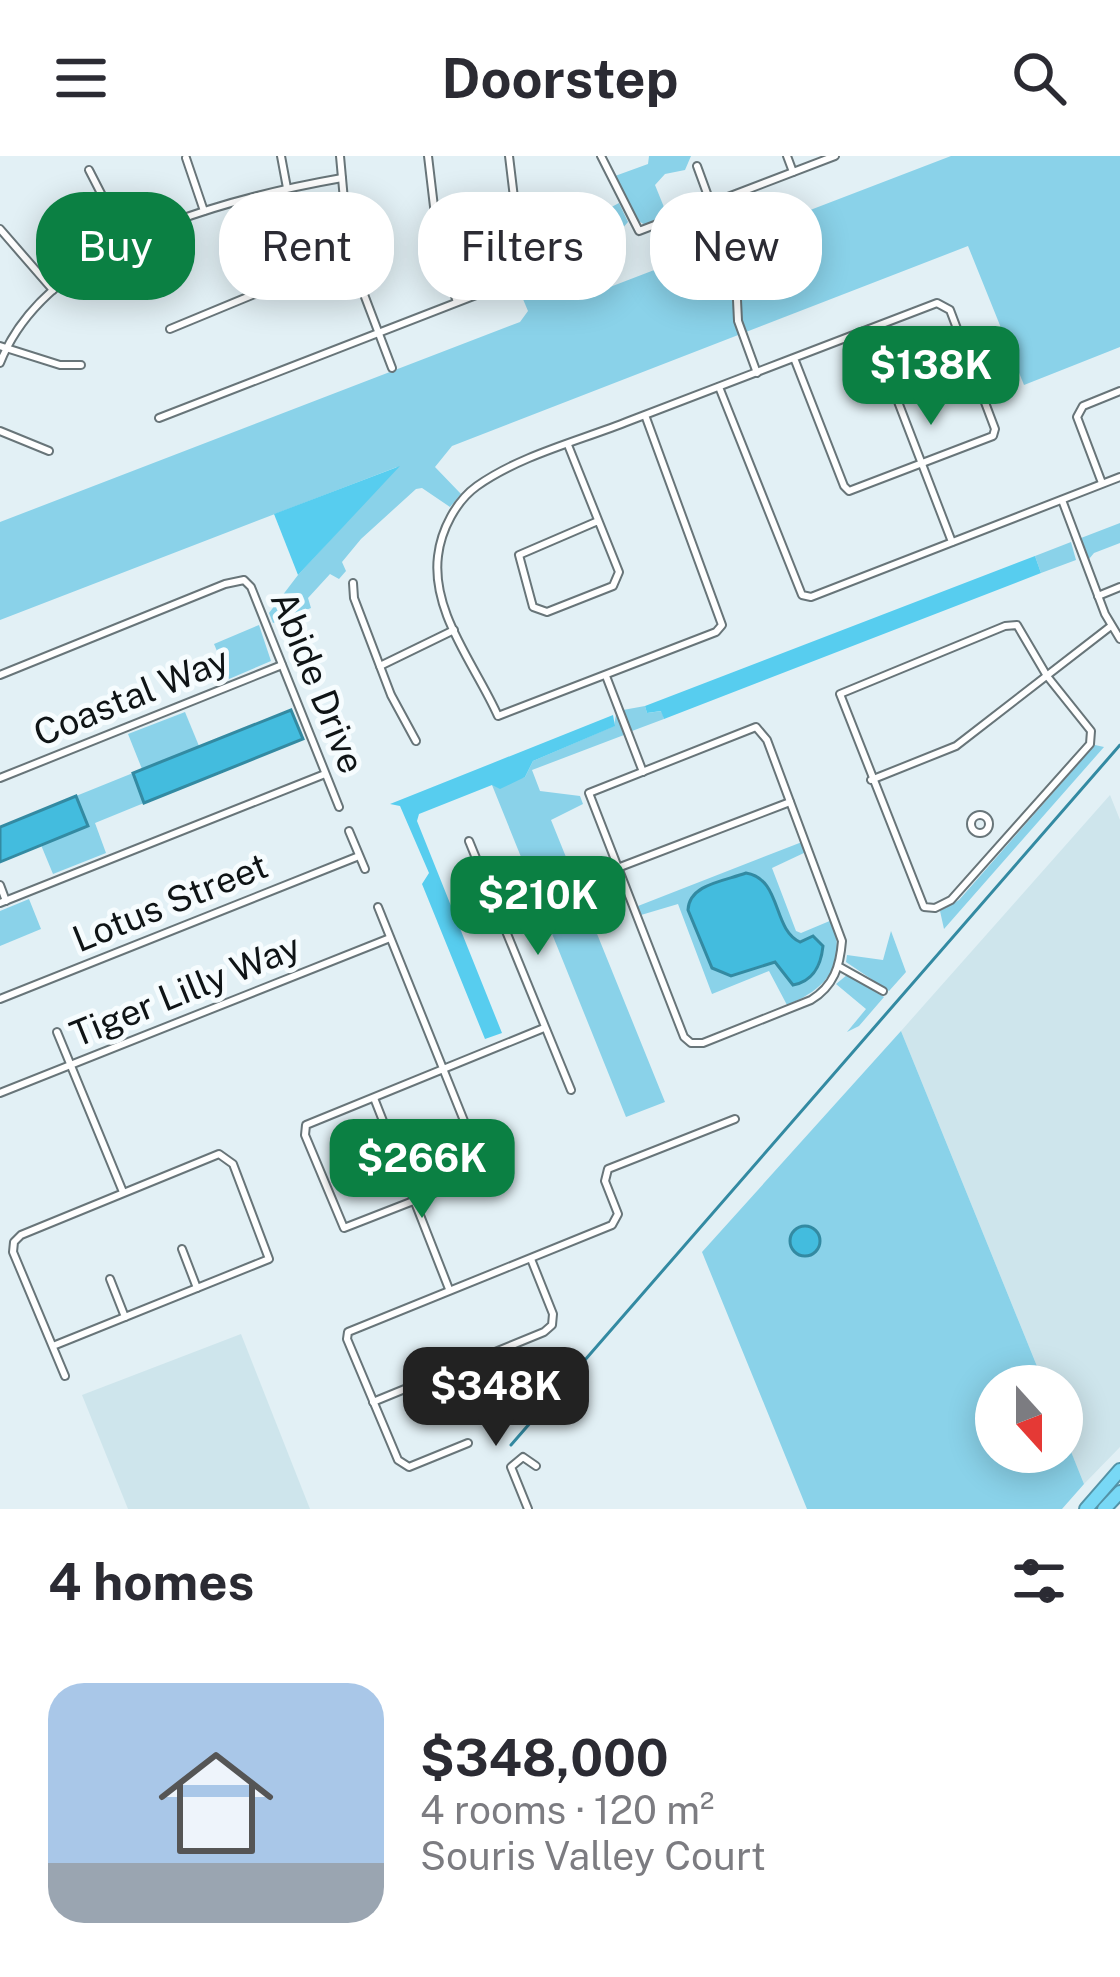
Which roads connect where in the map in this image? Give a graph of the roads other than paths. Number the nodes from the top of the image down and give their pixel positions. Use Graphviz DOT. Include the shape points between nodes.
graph roads {
  1 [pos="280,156"];
  2 [pos="340,156"];
  3 [pos="428,156"];
  4 [pos="509,156"];
  5 [pos="601,156"];
  6 [pos="787,156"];
  7 [pos="835,156"];
  8 [pos="186,158"];
  9 [pos="697,166"];
  10 [pos="89,170"];
  11 [pos="793,172"];
  12 [pos="342,178"];
  13 [pos="287,188"];
  14 [pos="100,192"];
  15 [pos="343,192"];
  16 [pos="707,192"];
  17 [pos="742,192"];
  18 [pos="204,211"];
  19 [pos="195,215"];
  20 [pos="650,227"];
  21 [pos="0,229"];
  22 [pos="36,270"];
  23 [pos="44,300"];
  24 [pos="240,300"];
  25 [pos="366,300"];
  26 [pos="737,300"];
  27 [pos="457,302"];
  28 [pos="870,328"];
  29 [pos="170,329"];
  30 [pos="378,333"];
  31 [pos="3,347"];
  32 [pos="794,358"];
  33 [pos="0,363"];
  34 [pos="81,365"];
  35 [pos="392,368"];
  36 [pos="757,373"];
  37 [pos="719,387"];
  38 [pos="1120,391"];
  39 [pos="645,415"];
  40 [pos="159,418"];
  41 [pos="0,431"];
  42 [pos="568,445"];
  43 [pos="49,452"];
  44 [pos="923,466"];
  45 [pos="1120,477"];
  46 [pos="1102,484"];
  47 [pos="1061,500"];
  48 [pos="598,521"];
  49 [pos="952,542"];
  50 [pos="244,580"];
  51 [pos="353,583"];
  52 [pos="1120,587"];
  53 [pos="1098,596"];
  54 [pos="1111,626"];
  55 [pos="454,630"];
  56 [pos="1120,639"];
  57 [pos="282,664"];
  58 [pos="380,667"];
  59 [pos="0,675"];
  60 [pos="606,676"];
  61 [pos="1047,676"];
  62 [pos="416,741"];
  63 [pos="643,772"];
  64 [pos="325,774"];
  65 [pos="0,778"];
  66 [pos="871,780"];
  67 [pos="790,802"];
  68 [pos="339,807"];
  69 [pos="349,830"];
  70 [pos="986,830"];
  71 [pos="469,841"];
  72 [pos="1000,843"];
  73 [pos="359,856"];
  74 [pos="619,867"];
  75 [pos="365,869"];
  76 [pos="0,886"];
  77 [pos="3,902"];
  78 [pos="378,907"];
  79 [pos="390,938"];
  80 [pos="840,967"];
  81 [pos="883,991"];
  82 [pos="0,999"];
  83 [pos="544,1028"];
  84 [pos="57,1032"];
  85 [pos="70,1065"];
  86 [pos="446,1069"];
  87 [pos="571,1090"];
  88 [pos="0,1094"];
  89 [pos="374,1098"];
  90 [pos="736,1119"];
  91 [pos="123,1192"];
  92 [pos="415,1202"];
  93 [pos="182,1249"];
  94 [pos="530,1258"];
  95 [pos="110,1279"];
  96 [pos="197,1288"];
  97 [pos="449,1288"];
  98 [pos="125,1317"];
  99 [pos="53,1346"];
  100 [pos="65,1376"];
  101 [pos="373,1402"];
  102 [pos="468,1443"];
  103 [pos="536,1466"];
  104 [pos="1120,1470"];
  105 [pos="1120,1492"];
  106 [pos="528,1509"];
  107 [pos="1086,1509"];
  108 [pos="1104,1509"];
  1 -- 13 [label="street"];
  2 -- 12 [label="street"];
  3 -- 27 [label="street" via="439,249"];
  4 -- 27 [label="street" via="528,263 520,278"];
  5 -- 20 [label="street" via="639,231"];
  6 -- 11 [label="street"];
  7 -- 11 [label="street"];
  8 -- 18 [label="street"];
  9 -- 16 [label="street"];
  10 -- 14 [label="street"];
  11 -- 17 [label="street"];
  12 -- 13 [label="street"];
  12 -- 15 [label="street"];
  13 -- 18 [label="street"];
  18 -- 19 [label="street"];
  21 -- 22 [label="street"];
  23 -- 31 [label="street"];
  24 -- 29 [label="street"];
  25 -- 30 [label="street"];
  26 -- 36 [label="street"];
  27 -- 30 [label="street"];
  28 -- 32 [label="street"];
  28 -- 44 [label="street"];
  28 -- 44 [label="street" via="937,303 950,310 993,436"];
  30 -- 35 [label="street"];
  30 -- 40 [label="street"];
  31 -- 33 [label="street"];
  31 -- 34 [label="street"];
  32 -- 36 [label="street"];
  32 -- 44 [label="street" via="844,486 850,491"];
  36 -- 37 [label="street"];
  37 -- 39 [label="street"];
  37 -- 49 [label="street" via="802,595"];
  38 -- 46 [label="street" via="1083,406 1077,417"];
  39 -- 42 [label="street"];
  39 -- 60 [label="street" via="722,626"];
  41 -- 43 [label="street"];
  42 -- 48 [label="street"];
  42 -- 55 [label="street" via="474,488 449,517 436,578"];
  44 -- 49 [label="street"];
  45 -- 46 [label="street"];
  46 -- 47 [label="street"];
  47 -- 49 [label="street"];
  47 -- 53 [label="street"];
  48 -- 48 [label="street" via="619,572 613,586 547,612 533,607 519,554"];
  50 -- 57 [label="street, Abide Drive"];
  50 -- 59 [label="street, Coastal Way"];
  51 -- 58 [label="street"];
  52 -- 53 [label="street"];
  53 -- 54 [label="street"];
  54 -- 56 [label="street"];
  54 -- 61 [label="street"];
  55 -- 58 [label="street"];
  55 -- 60 [label="street" via="498,716"];
  57 -- 64 [label="street, Abide Drive"];
  57 -- 65 [label="street, Coastal Way"];
  58 -- 62 [label="street"];
  60 -- 63 [label="street"];
  61 -- 66 [label="street" via="956,746"];
  61 -- 66 [label="street" via="1017,625 1005,626 840,694"];
  61 -- 72 [label="street" via="1090,731 1090,745"];
  63 -- 67 [label="street" via="756,727"];
  63 -- 74 [label="street" via="589,794"];
  64 -- 68 [label="street, Abide Drive"];
  64 -- 77 [label="street"];
  66 -- 72 [label="street" via="924,907 951,900"];
  67 -- 74 [label="street"];
  67 -- 80 [label="street" via="842,941"];
  69 -- 73 [label="street, Abide Drive"];
  70 -- 72 [label="street"];
  71 -- 83 [label="street"];
  73 -- 75 [label="street, Abide Drive"];
  73 -- 82 [label="street, Lotus Street"];
  74 -- 80 [label="street" via="692,1043 812,1000"];
  76 -- 77 [label="street"];
  78 -- 79 [label="street"];
  79 -- 85 [label="street, Tiger Lilly Way"];
  79 -- 86 [label="street"];
  80 -- 81 [label="street"];
  83 -- 86 [label="street"];
  83 -- 87 [label="street"];
  84 -- 85 [label="street"];
  85 -- 88 [label="street, Tiger Lilly Way"];
  85 -- 91 [label="street"];
  86 -- 89 [label="street"];
  86 -- 92 [label="street" via="485,1173"];
  89 -- 92 [label="street"];
  89 -- 92 [label="street" via="304,1128 344,1228"];
  90 -- 94 [label="street" via="608,1169 617,1220"];
  91 -- 96 [label="street" via="219,1154 233,1164 269,1259"];
  91 -- 99 [label="street" via="14,1242"];
  92 -- 97 [label="street"];
  93 -- 96 [label="street"];
  94 -- 97 [label="street"];
  94 -- 101 [label="street" via="553,1314 544,1332"];
  95 -- 98 [label="street"];
  96 -- 98 [label="street"];
  97 -- 101 [label="street" via="348,1332"];
  98 -- 99 [label="street"];
  99 -- 100 [label="street"];
  101 -- 102 [label="street" via="398,1460 409,1467"];
  103 -- 106 [label="street" via="523,1457 512,1462"];
  104 -- 107 [label="highway"];
  105 -- 108 [label="highway"];
}
